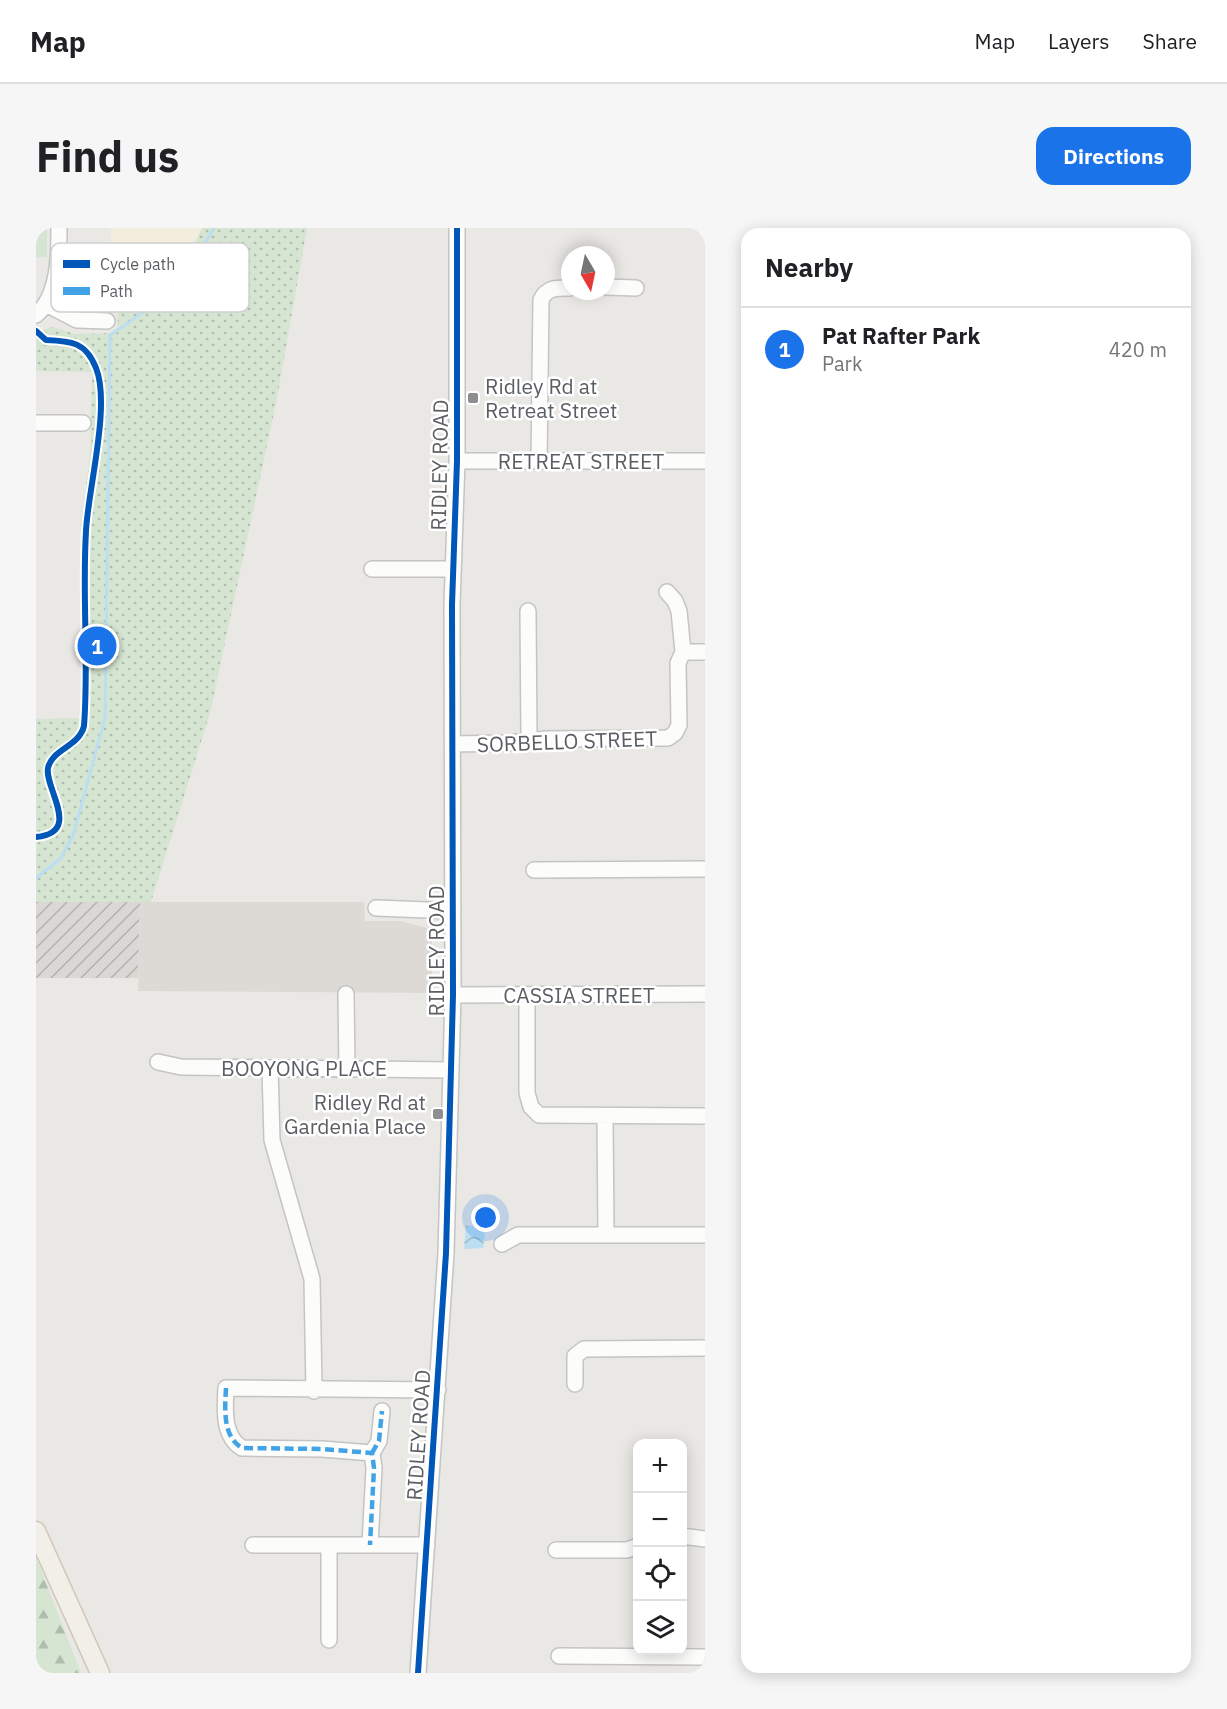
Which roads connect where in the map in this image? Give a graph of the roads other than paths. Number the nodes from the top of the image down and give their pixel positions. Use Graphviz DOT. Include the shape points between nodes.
graph roads {
  1 [pos="59,228"];
  2 [pos="457,228"];
  3 [pos="58,243"];
  4 [pos="51,286"];
  5 [pos="615,287"];
  6 [pos="561,288"];
  7 [pos="636,288"];
  8 [pos="41,309"];
  9 [pos="107,321"];
  10 [pos="36,423"];
  11 [pos="83,423"];
  12 [pos="456,461"];
  13 [pos="705,461"];
  14 [pos="539,462"];
  15 [pos="372,569"];
  16 [pos="453,569"];
  17 [pos="667,592"];
  18 [pos="528,612"];
  19 [pos="683,652"];
  20 [pos="705,652"];
  21 [pos="529,740"];
  22 [pos="453,744"];
  23 [pos="705,869"];
  24 [pos="534,870"];
  25 [pos="376,908"];
  26 [pos="453,911"];
  27 [pos="346,994"];
  28 [pos="705,994"];
  29 [pos="453,995"];
  30 [pos="527,995"];
  31 [pos="158,1062"];
  32 [pos="270,1068"];
  33 [pos="347,1068"];
  34 [pos="451,1070"];
  35 [pos="705,1116"];
  36 [pos="605,1117"];
  37 [pos="606,1235"];
  38 [pos="705,1235"];
  39 [pos="502,1244"];
  40 [pos="705,1348"];
  41 [pos="575,1384"];
  42 [pos="438,1390"];
  43 [pos="314,1391"];
  44 [pos="382,1411"];
  45 [pos="372,1453"];
  46 [pos="36,1531"];
  47 [pos="687,1537"];
  48 [pos="705,1539"];
  49 [pos="253,1545"];
  50 [pos="329,1545"];
  51 [pos="370,1545"];
  52 [pos="427,1545"];
  53 [pos="635,1547"];
  54 [pos="556,1550"];
  55 [pos="329,1640"];
  56 [pos="559,1656"];
  57 [pos="705,1657"];
  58 [pos="100,1673"];
  59 [pos="418,1673"];
  1 -- 3 [label="street"];
  2 -- 12 [label="street, RIDLEY ROAD"];
  4 -- 8 [label="street"];
  5 -- 7 [label="street"];
  6 -- 14 [label="street" via="545,293 540,309"];
  8 -- 9 [label="street" via="77,320"];
  10 -- 11 [label="street"];
  12 -- 14 [label="street, RETREAT STREET"];
  12 -- 16 [label="street, RIDLEY ROAD"];
  13 -- 14 [label="street, RETREAT STREET"];
  15 -- 16 [label="street"];
  16 -- 22 [label="street, RIDLEY ROAD"];
  17 -- 19 [label="street, SORBELLO STREET" via="679,611"];
  18 -- 21 [label="street"];
  19 -- 20 [label="street"];
  19 -- 21 [label="street, SORBELLO STREET" via="678,663 679,725 668,738"];
  21 -- 22 [label="street, SORBELLO STREET"];
  22 -- 26 [label="street, RIDLEY ROAD"];
  23 -- 24 [label="street"];
  25 -- 26 [label="street"];
  26 -- 29 [label="street, RIDLEY ROAD"];
  27 -- 33 [label="street"];
  28 -- 30 [label="street, CASSIA STREET"];
  29 -- 30 [label="street, CASSIA STREET"];
  29 -- 34 [label="street, RIDLEY ROAD"];
  30 -- 36 [label="street" via="527,1093 531,1107 539,1114 553,1117"];
  31 -- 32 [label="street, BOOYONG PLACE" via="181,1067"];
  32 -- 33 [label="street, BOOYONG PLACE"];
  32 -- 43 [label="street" via="272,1140 312,1279"];
  33 -- 34 [label="street, BOOYONG PLACE"];
  34 -- 42 [label="street, RIDLEY ROAD"];
  35 -- 36 [label="street"];
  36 -- 37 [label="street"];
  37 -- 38 [label="street"];
  37 -- 39 [label="street" via="518,1236"];
  40 -- 41 [label="street" via="584,1349 575,1356"];
  42 -- 43 [label="street"];
  42 -- 52 [label="street, RIDLEY ROAD"];
  43 -- 45 [label="street" via="226,1388 231,1438 242,1448"];
  44 -- 45 [label="street" via="380,1441"];
  45 -- 51 [label="street"];
  46 -- 58 [label="main road"];
  47 -- 48 [label="street"];
  49 -- 50 [label="street"];
  50 -- 51 [label="street"];
  50 -- 55 [label="street"];
  51 -- 52 [label="street"];
  52 -- 59 [label="street, RIDLEY ROAD"];
  53 -- 54 [label="street"];
  56 -- 57 [label="street"];
}
